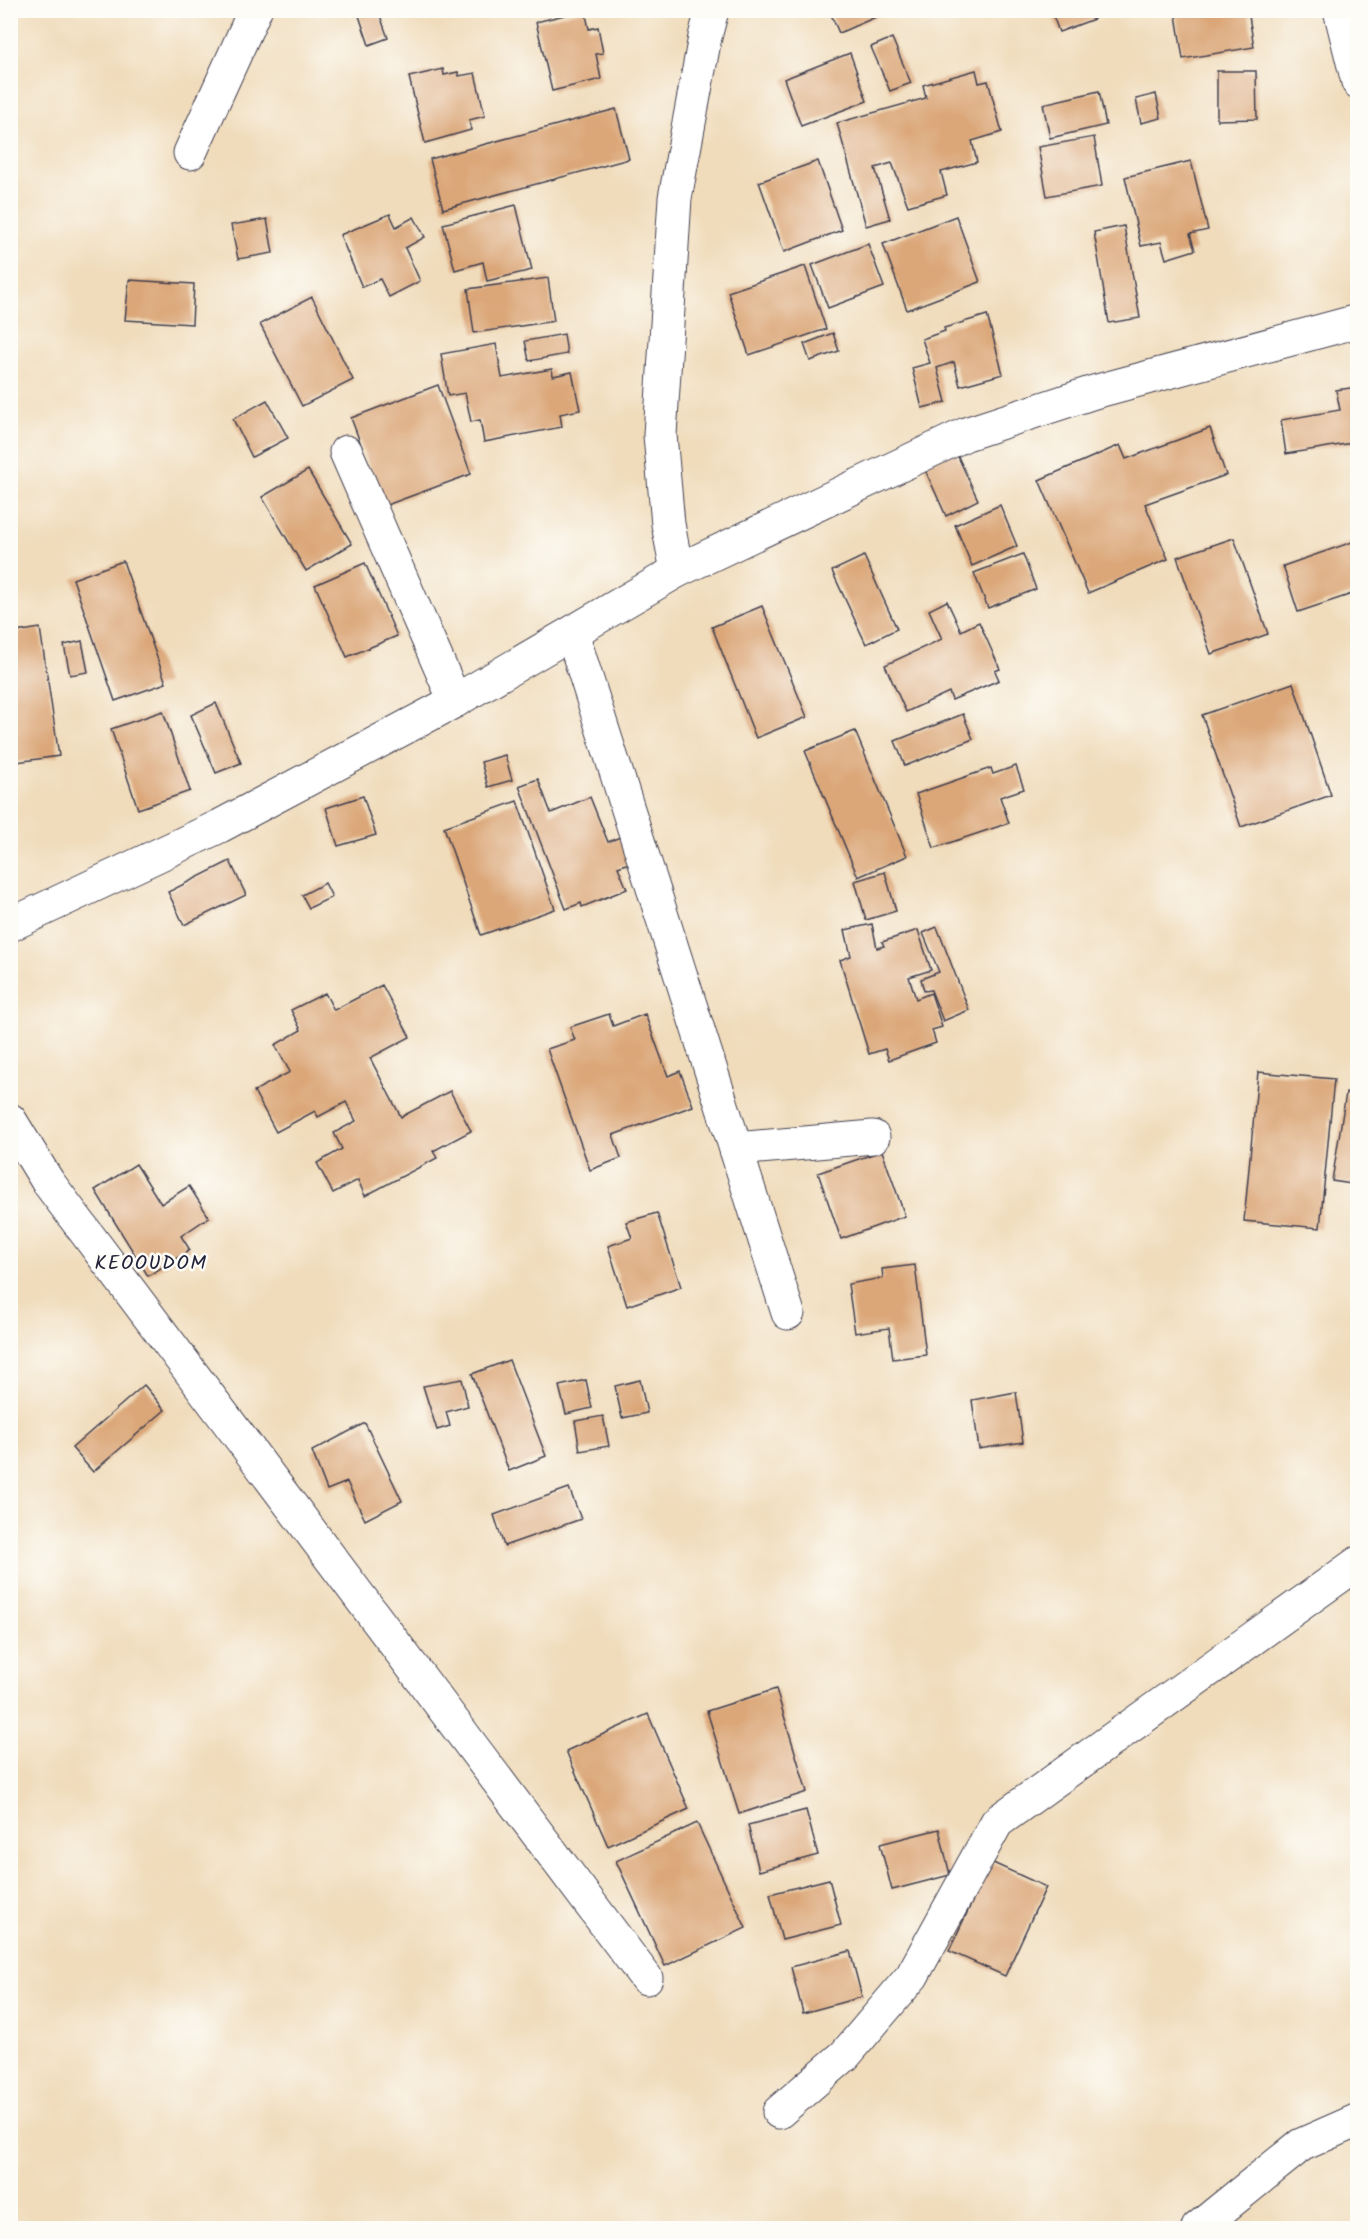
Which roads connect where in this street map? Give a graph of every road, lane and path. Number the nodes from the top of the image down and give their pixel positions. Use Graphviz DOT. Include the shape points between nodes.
graph roads {
  1 [pos="255,10"];
  2 [pos="712,10"];
  3 [pos="1340,10"];
  4 [pos="1358,82"];
  5 [pos="190,153"];
  6 [pos="1358,321"];
  7 [pos="345,452"];
  8 [pos="677,571"];
  9 [pos="572,633"];
  10 [pos="455,701"];
  11 [pos="10,925"];
  12 [pos="10,1120"];
  13 [pos="873,1137"];
  14 [pos="736,1149"];
  15 [pos="788,1313"];
  16 [pos="1358,1563"];
  17 [pos="646,1978"];
  18 [pos="779,2112"];
  19 [pos="1358,2120"];
  20 [pos="1198,2229"];
  1 -- 5 [label="street"];
  2 -- 8 [label="street" via="675,198 660,435 668,524"];
  3 -- 4 [label="street"];
  6 -- 8 [label="street" via="1094,392 966,434"];
  7 -- 10 [label="street"];
  8 -- 9 [label="street"];
  9 -- 10 [label="street"];
  9 -- 14 [label="street"];
  10 -- 11 [label="street" via="220,826"];
  12 -- 17 [label="street" via="48,1182"];
  13 -- 14 [label="street"];
  14 -- 15 [label="street"];
  16 -- 18 [label="street" via="997,1822 912,1976 845,2055"];
  19 -- 20 [label="street" via="1300,2145"];
}
